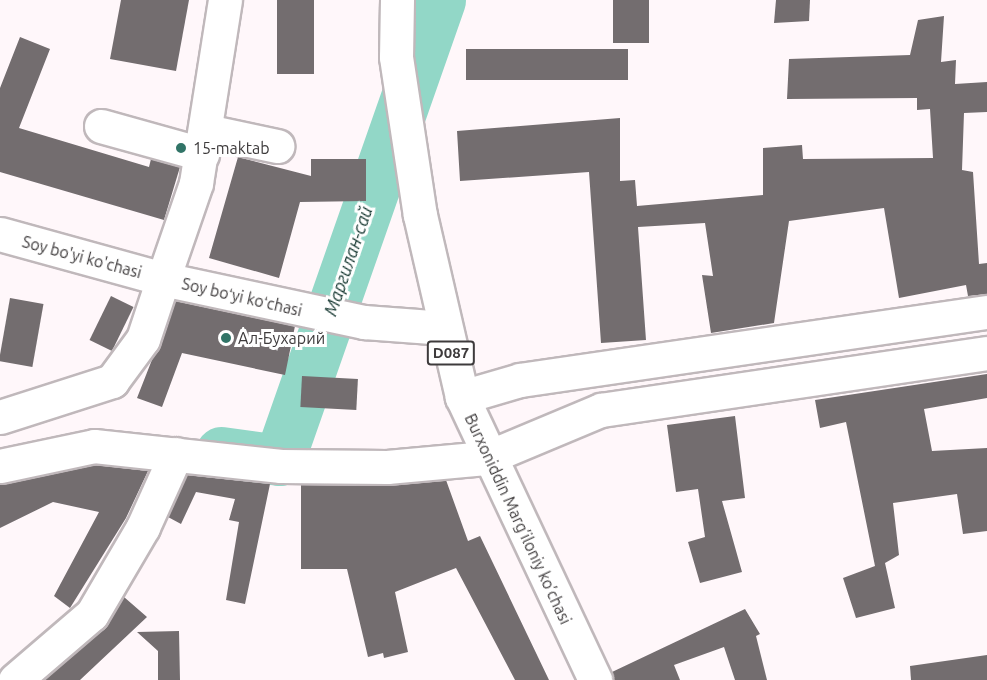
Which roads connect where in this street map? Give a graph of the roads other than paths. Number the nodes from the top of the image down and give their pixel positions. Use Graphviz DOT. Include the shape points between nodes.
graph roads {
  1 [pos="225,0"];
  2 [pos="397,0"];
  3 [pos="101,126"];
  4 [pos="204,143"];
  5 [pos="277,146"];
  6 [pos="0,234"];
  7 [pos="163,279"];
  8 [pos="987,312"];
  9 [pos="445,328"];
  10 [pos="987,353"];
  11 [pos="462,397"];
  12 [pos="0,417"];
  13 [pos="176,454"];
  14 [pos="486,458"];
  15 [pos="0,466"];
  16 [pos="15,680"];
  17 [pos="595,680"];
  1 -- 4 [label="street"];
  2 -- 9 [label="street, Burxoniddin Marg’iloniy ko’chasi / D087" via="401,91 420,215"];
  3 -- 4 [label="street"];
  4 -- 5 [label="street"];
  4 -- 7 [label="street"];
  6 -- 7 [label="street, Soy bo'yi ko'chasi"];
  7 -- 9 [label="street, Soy boʻyi koʻchasi" via="364,322"];
  7 -- 12 [label="street, Soy boʻyi koʻchasi" via="143,339 112,381"];
  8 -- 11 [label="street" via="520,380"];
  9 -- 11 [label="street, Burxoniddin Marg’iloniy ko’chasi / D087"];
  10 -- 14 [label="street" via="601,410"];
  11 -- 14 [label="street, Burxoniddin Marg’iloniy ko’chasi / D087"];
  13 -- 14 [label="street" via="293,466 387,467"];
  13 -- 15 [label="street" via="94,446"];
  13 -- 16 [label="street" via="144,527 92,614"];
  14 -- 17 [label="street, Burxoniddin Marg’iloniy ko’chasi / D087"];
}
